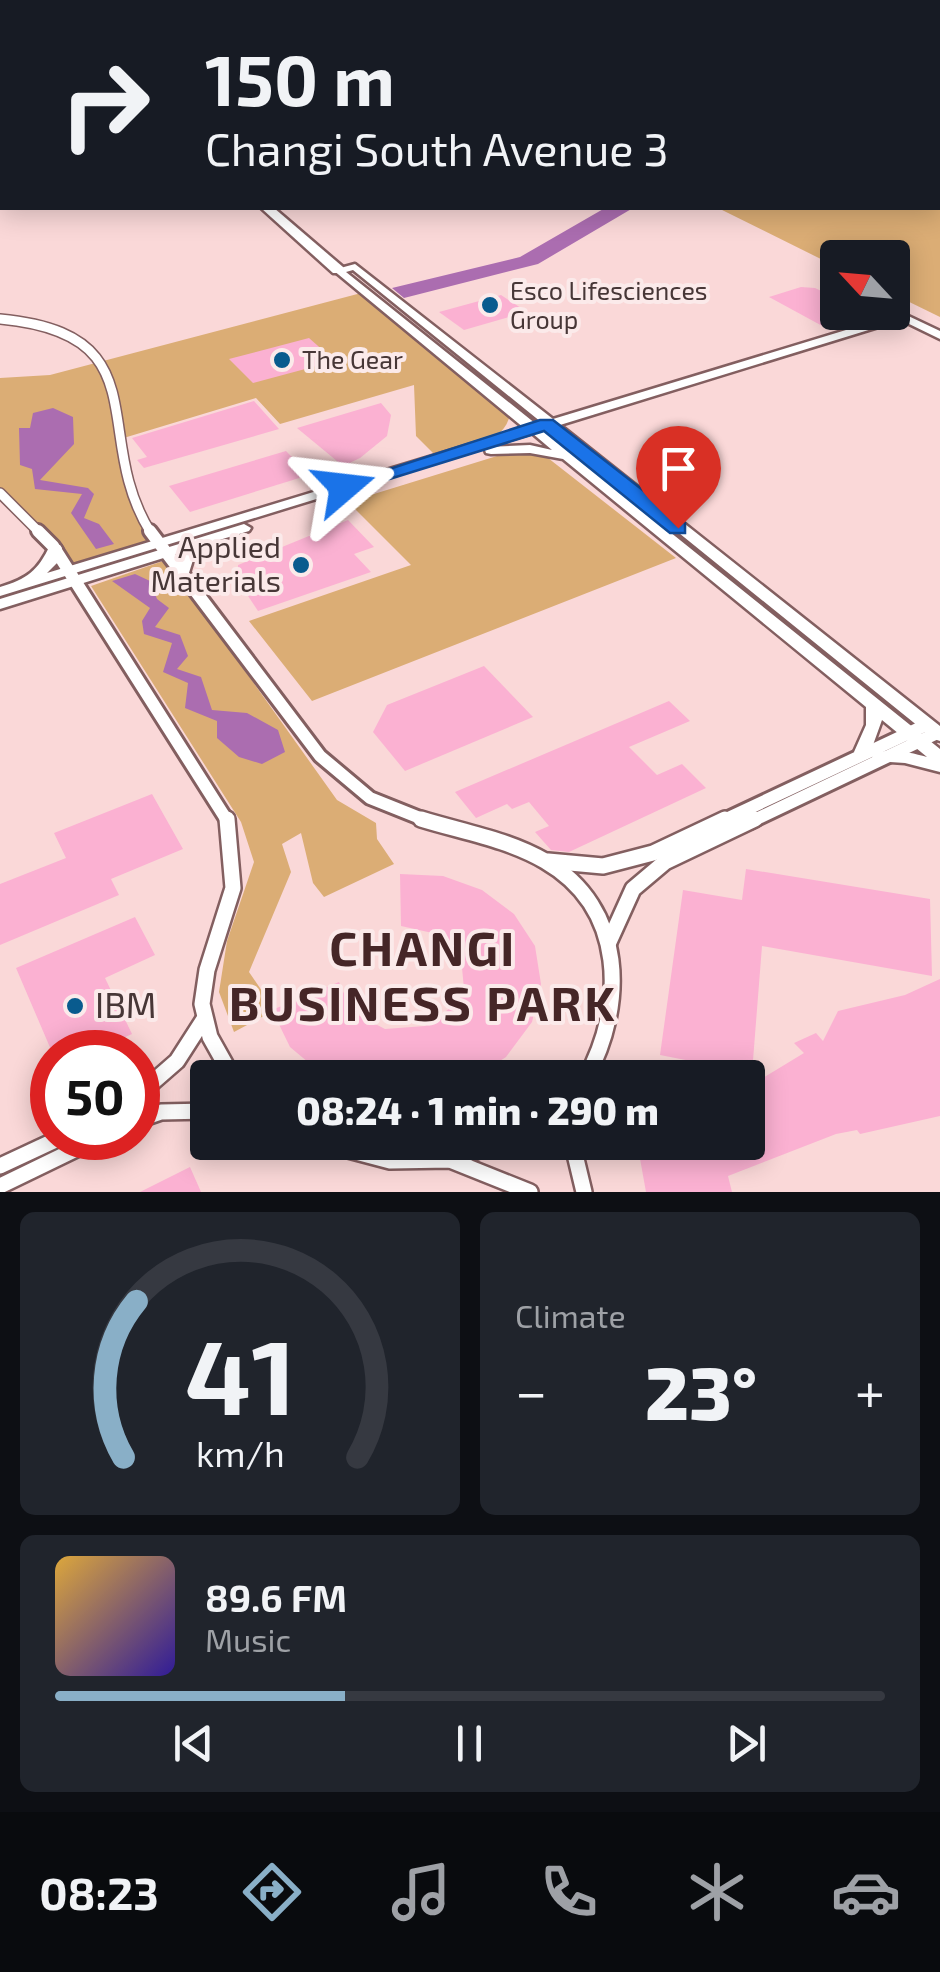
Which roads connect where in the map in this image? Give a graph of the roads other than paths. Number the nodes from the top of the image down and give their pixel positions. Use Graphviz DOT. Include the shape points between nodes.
graph roads {
  1 [pos="269,210"];
  2 [pos="285,210"];
  3 [pos="355,267"];
  4 [pos="338,270"];
  5 [pos="0,318"];
  6 [pos="940,336"];
  7 [pos="506,406"];
  8 [pos="543,429"];
  9 [pos="489,446"];
  10 [pos="574,462"];
  11 [pos="0,493"];
  12 [pos="207,540"];
  13 [pos="55,548"];
  14 [pos="163,548"];
  15 [pos="183,573"];
  16 [pos="73,578"];
  17 [pos="20,587"];
  18 [pos="0,592"];
  19 [pos="0,604"];
  20 [pos="874,704"];
  21 [pos="926,733"];
  22 [pos="872,755"];
  23 [pos="940,758"];
  24 [pos="940,766"];
  25 [pos="544,860"];
  26 [pos="609,942"];
  27 [pos="204,1019"];
  28 [pos="223,1060"];
  29 [pos="595,1060"];
  30 [pos="160,1076"];
  31 [pos="190,1111"];
  32 [pos="160,1112"];
  33 [pos="30,1152"];
  34 [pos="54,1160"];
  35 [pos="386,1160"];
  36 [pos="450,1160"];
  37 [pos="576,1160"];
  38 [pos="0,1166"];
  39 [pos="0,1186"];
  40 [pos="530,1192"];
  41 [pos="584,1192"];
  1 -- 4 [label="highway"];
  2 -- 3 [label="highway"];
  3 -- 4 [label="main road"];
  3 -- 8 [label="main road"];
  4 -- 7 [label="main road"];
  5 -- 14 [label="street" via="62,330 101,362 116,400 121,468"];
  6 -- 8 [label="main road" via="908,319"];
  7 -- 8 [label="main road"];
  7 -- 9 [label="main road" via="510,421"];
  8 -- 9 [label="main road"];
  8 -- 10 [label="main road"];
  8 -- 21 [label="main road"];
  9 -- 10 [label="main road"];
  9 -- 12 [label="main road"];
  9 -- 14 [label="main road"];
  10 -- 20 [label="main road"];
  11 -- 13 [label="street"];
  12 -- 14 [label="main road"];
  12 -- 15 [label="main road" via="190,552"];
  13 -- 16 [label="street"];
  13 -- 17 [label="main road" via="48,566"];
  14 -- 15 [label="street"];
  14 -- 16 [label="main road"];
  15 -- 25 [label="street" via="300,732 350,786 416,821"];
  16 -- 17 [label="main road"];
  16 -- 19 [label="main road"];
  16 -- 27 [label="street" via="227,820 233,890 210,949"];
  17 -- 18 [label="main road"];
  20 -- 21 [label="main road"];
  20 -- 22 [label="main road"];
  21 -- 22 [label="street"];
  21 -- 23 [label="main road"];
  22 -- 24 [label="main road"];
  22 -- 25 [label="street" via="628,862 578,866"];
  22 -- 26 [label="street" via="665,862 633,889"];
  25 -- 26 [label="street" via="582,896"];
  26 -- 29 [label="street" via="618,990 613,1021"];
  27 -- 28 [label="street"];
  27 -- 30 [label="street"];
  31 -- 32 [label="street"];
  33 -- 38 [label="street"];
  34 -- 39 [label="street"];
  35 -- 36 [label="street"];
  36 -- 40 [label="street"];
  37 -- 41 [label="street"];
}
